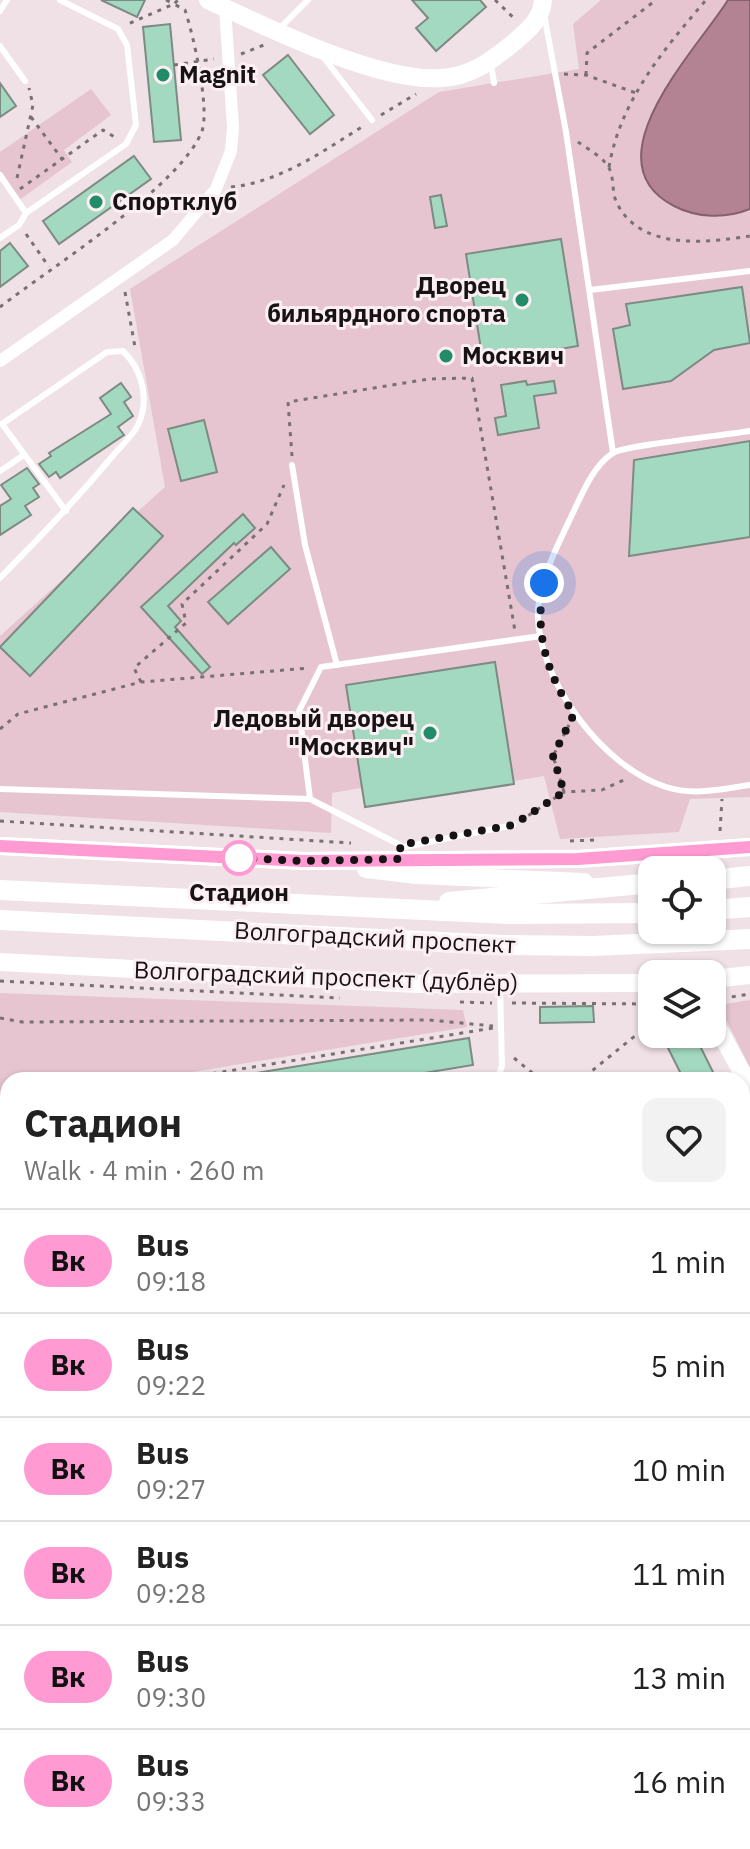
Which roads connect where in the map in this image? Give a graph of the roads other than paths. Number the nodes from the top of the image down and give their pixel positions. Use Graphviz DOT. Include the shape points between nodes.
graph roads {
  1 [pos="7,0"];
  2 [pos="60,0"];
  3 [pos="308,0"];
  4 [pos="543,3"];
  5 [pos="217,4"];
  6 [pos="0,11"];
  7 [pos="278,30"];
  8 [pos="0,46"];
  9 [pos="314,46"];
  10 [pos="491,61"];
  11 [pos="25,81"];
  12 [pos="494,83"];
  13 [pos="372,120"];
  14 [pos="0,175"];
  15 [pos="26,213"];
  16 [pos="0,238"];
  17 [pos="750,271"];
  18 [pos="590,290"];
  19 [pos="0,361"];
  20 [pos="1,423"];
  21 [pos="750,431"];
  22 [pos="613,453"];
  23 [pos="24,455"];
  24 [pos="292,465"];
  25 [pos="0,471"];
  26 [pos="66,511"];
  27 [pos="0,578"];
  28 [pos="541,636"];
  29 [pos="337,665"];
  30 [pos="750,785"];
  31 [pos="0,789"];
  32 [pos="310,799"];
  33 [pos="513,825"];
  34 [pos="0,846"];
  35 [pos="750,847"];
  36 [pos="400,852"];
  37 [pos="303,861"];
  38 [pos="750,876"];
  39 [pos="726,879"];
  40 [pos="630,883"];
  41 [pos="638,883"];
  42 [pos="10,890"];
  43 [pos="750,907"];
  44 [pos="379,909"];
  45 [pos="726,909"];
  46 [pos="638,913"];
  47 [pos="9,921"];
  48 [pos="750,939"];
  49 [pos="0,962"];
  50 [pos="750,975"];
  51 [pos="726,978"];
  52 [pos="638,984"];
  53 [pos="500,994"];
  54 [pos="726,1043"];
  55 [pos="498,1072"];
  56 [pos="742,1072"];
  1 -- 6 [label="lane"];
  2 -- 15 [label="lane" via="118,29 127,45 136,125 126,144"];
  3 -- 7 [label="lane"];
  4 -- 10 [label="main road" via="528,31"];
  4 -- 18 [label="lane"];
  5 -- 7 [label="main road"];
  5 -- 19 [label="street" via="233,127 231,151 216,189 173,240"];
  7 -- 9 [label="main road"];
  8 -- 11 [label="lane"];
  9 -- 10 [label="main road" via="385,70 442,78"];
  9 -- 13 [label="lane"];
  10 -- 12 [label="lane"];
  14 -- 15 [label="lane"];
  15 -- 16 [label="lane"];
  17 -- 18 [label="lane"];
  18 -- 22 [label="lane"];
  20 -- 23 [label="lane"];
  20 -- 26 [label="lane" via="107,352 123,351 141,375 138,425"];
  21 -- 22 [label="lane"];
  22 -- 28 [label="lane" via="595,472 553,554 538,610"];
  23 -- 25 [label="lane"];
  23 -- 26 [label="lane"];
  24 -- 29 [label="lane" via="305,545"];
  26 -- 27 [label="lane"];
  28 -- 29 [label="lane"];
  28 -- 30 [label="lane" via="549,668 574,714 636,775 691,792"];
  29 -- 32 [label="lane" via="321,667 299,711"];
  31 -- 32 [label="lane"];
  32 -- 36 [label="lane"];
  33 -- 36 [label="lane"];
  34 -- 37 [label="main road"];
  35 -- 36 [label="main road" via="578,859"];
  36 -- 37 [label="main road"];
  37 -- 40 [label="main road" via="417,875"];
  38 -- 39 [label="main road"];
  40 -- 41 [label="main road"];
  40 -- 44 [label="main road"];
  42 -- 44 [label="main road, Волгоградский проспект"];
  43 -- 45 [label="main road"];
  44 -- 46 [label="main road, Волгоградский проспект"];
  47 -- 48 [label="main road, Волгоградский проспект" via="502,945"];
  49 -- 53 [label="main road, Волгоградский проспект (дублёр)"];
  50 -- 51 [label="main road"];
  52 -- 53 [label="main road, Волгоградский проспект (дублёр)"];
  53 -- 55 [label="lane"];
  54 -- 56 [label="main road"];
}
